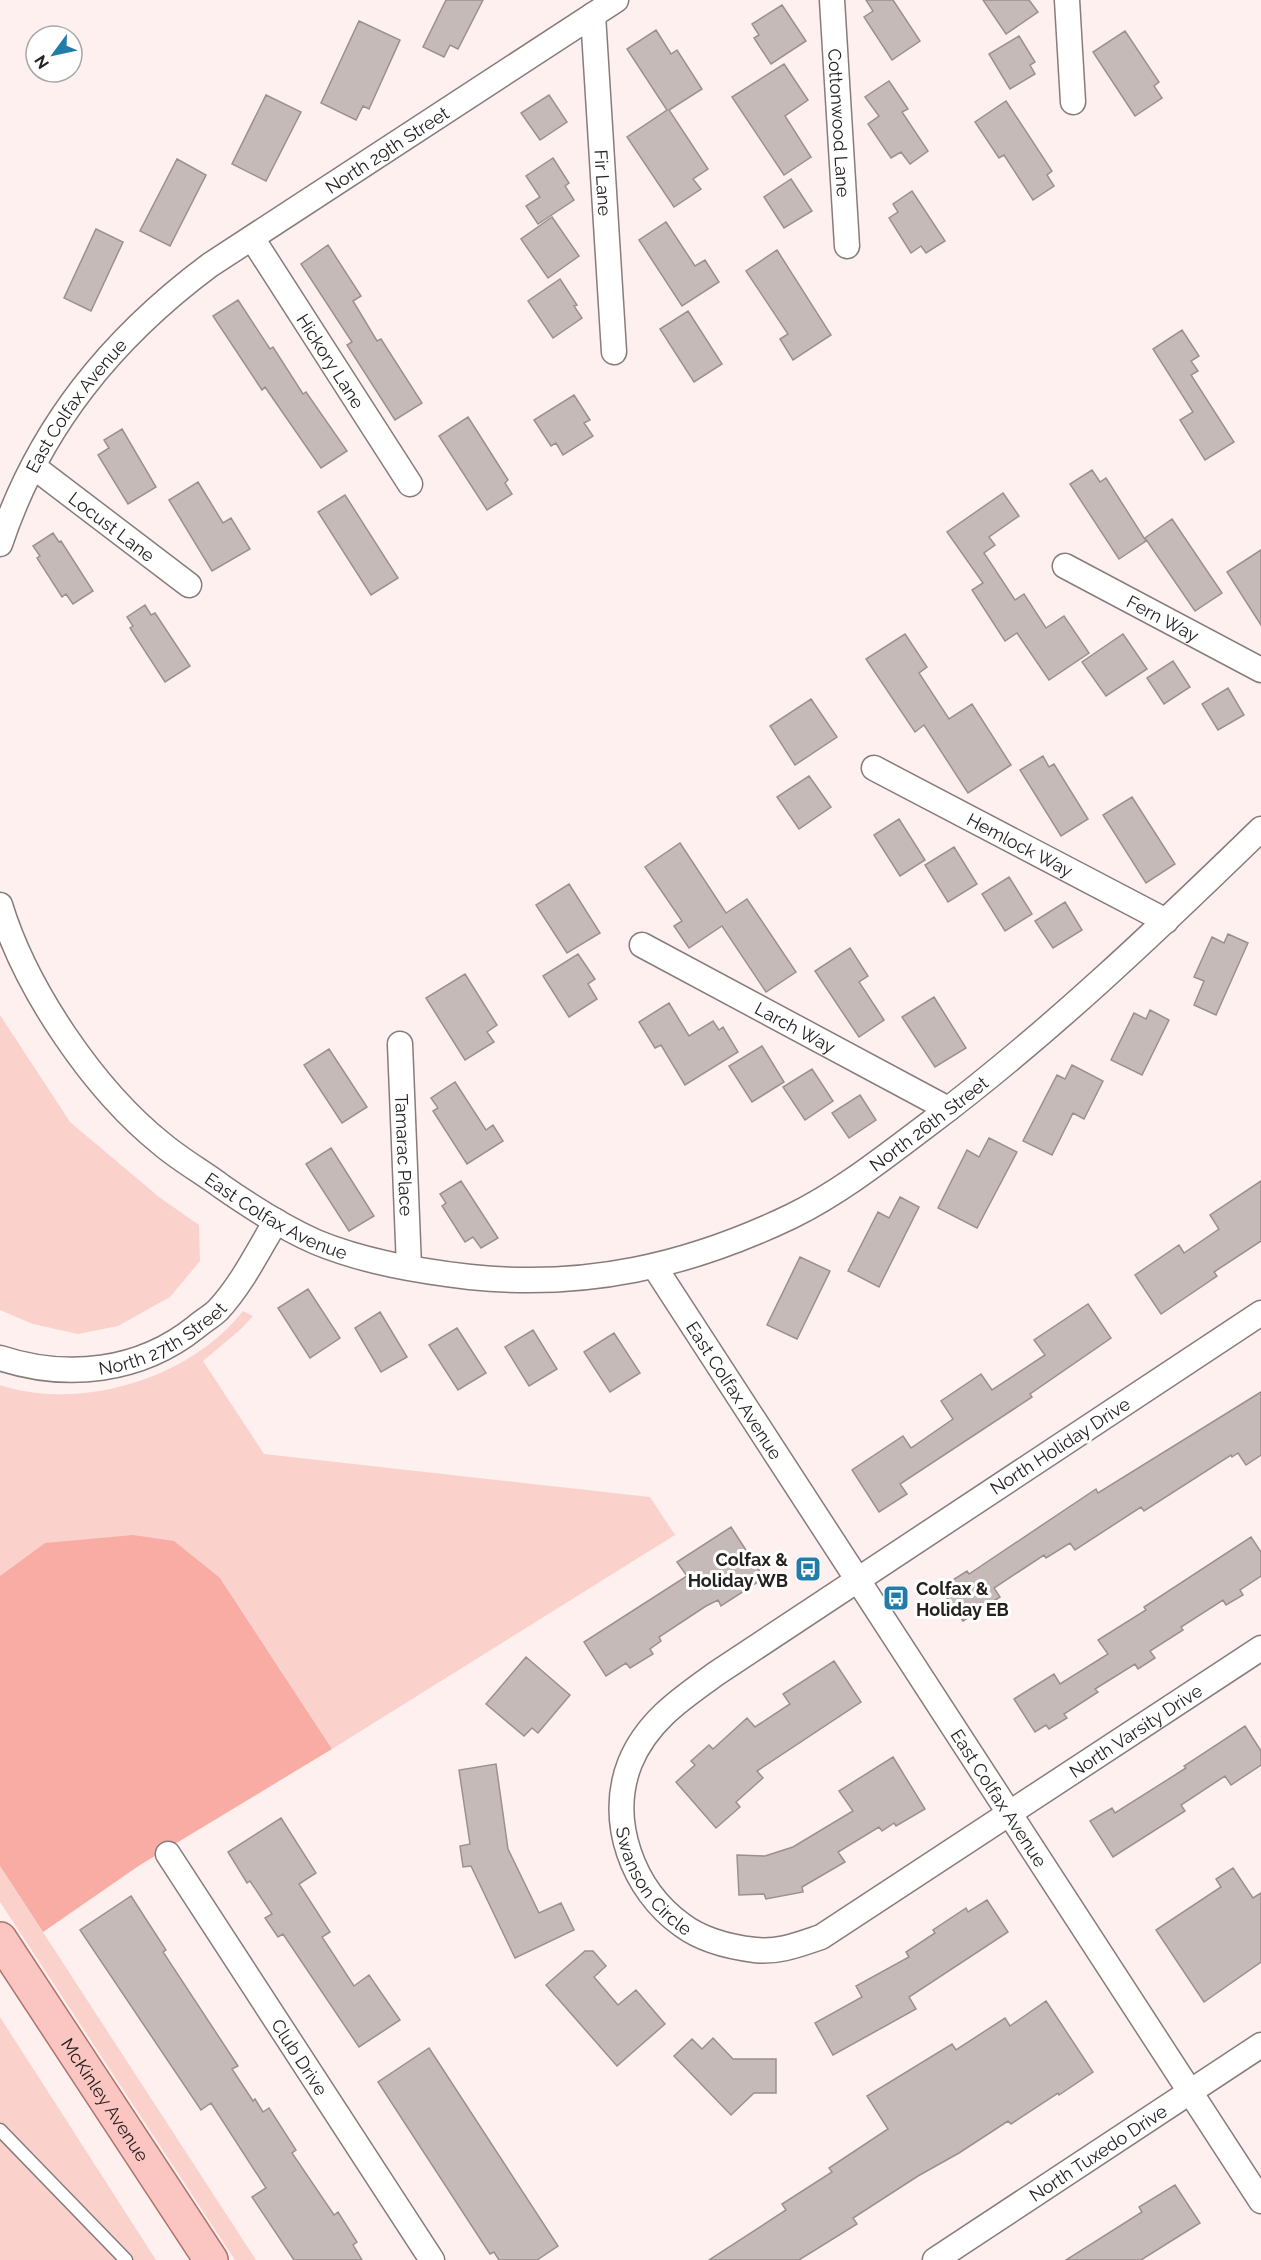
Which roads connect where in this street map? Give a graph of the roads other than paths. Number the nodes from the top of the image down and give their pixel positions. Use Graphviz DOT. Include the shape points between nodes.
graph roads {
  1 [pos="616,0"];
  2 [pos="832,0"];
  3 [pos="1067,0"];
  4 [pos="593,15"];
  5 [pos="1073,102"];
  6 [pos="252,238"];
  7 [pos="847,246"];
  8 [pos="180,287"];
  9 [pos="614,352"];
  10 [pos="34,467"];
  11 [pos="410,484"];
  12 [pos="0,544"];
  13 [pos="1065,566"];
  14 [pos="189,585"];
  15 [pos="1261,670"];
  16 [pos="874,768"];
  17 [pos="1261,829"];
  18 [pos="0,906"];
  19 [pos="1166,921"];
  20 [pos="642,945"];
  21 [pos="400,1044"];
  22 [pos="948,1110"];
  23 [pos="276,1221"];
  24 [pos="654,1266"];
  25 [pos="409,1267"];
  26 [pos="1261,1313"];
  27 [pos="0,1358"];
  28 [pos="859,1579"];
  29 [pos="1261,1648"];
  30 [pos="1009,1814"];
  31 [pos="168,1854"];
  32 [pos="0,1939"];
  33 [pos="1261,2045"];
  34 [pos="1190,2091"];
  35 [pos="0,2130"];
  36 [pos="1261,2201"];
  37 [pos="126,2260"];
  38 [pos="211,2260"];
  39 [pos="432,2260"];
  40 [pos="935,2260"];
  1 -- 4 [label="street, North 29th Street"];
  2 -- 7 [label="street, Cottonwood Lane"];
  3 -- 5 [label="street"];
  4 -- 6 [label="street, North 29th Street"];
  4 -- 9 [label="street, Fir Lane"];
  6 -- 8 [label="street, North 29th Street"];
  6 -- 11 [label="street, Hickory Lane"];
  8 -- 10 [label="street, East Colfax Avenue" via="84,384"];
  10 -- 12 [label="street, East Colfax Avenue"];
  10 -- 14 [label="street, Locust Lane"];
  13 -- 15 [label="street, Fern Way"];
  16 -- 19 [label="street, Hemlock Way"];
  17 -- 19 [label="street, North 26th Street"];
  18 -- 23 [label="street, East Colfax Avenue" via="28,972 76,1054 118,1102 162,1144"];
  19 -- 22 [label="street, North 26th Street" via="1021,1053"];
  20 -- 22 [label="street, Larch Way"];
  21 -- 25 [label="street, Tamarac Place"];
  22 -- 24 [label="street, North 26th Street" via="847,1183 795,1214 704,1252"];
  23 -- 25 [label="street, East Colfax Avenue" via="317,1242"];
  23 -- 27 [label="street, North 27th Street" via="239,1283 217,1311 184,1337 155,1353 87,1371 47,1369"];
  24 -- 25 [label="street, East Colfax Avenue" via="580,1279 514,1281"];
  24 -- 28 [label="street, East Colfax Avenue"];
  26 -- 28 [label="street, North Holiday Drive"];
  28 -- 30 [label="street, East Colfax Avenue"];
  28 -- 30 [label="street, Swanson Circle" via="717,1672 673,1704 651,1726 630,1764 622,1798 623,1838 636,1872 657,1902 682,1926 718,1942 757,1950 789,1948 821,1936"];
  29 -- 30 [label="street, North Varsity Drive"];
  30 -- 34 [label="street, East Colfax Avenue"];
  31 -- 39 [label="street, Club Drive"];
  32 -- 38 [label="main road, McKinley Avenue"];
  33 -- 34 [label="street, North Tuxedo Drive"];
  34 -- 36 [label="street, East Colfax Avenue"];
  34 -- 40 [label="street, North Tuxedo Drive"];
  35 -- 37 [label="lane"];
}
